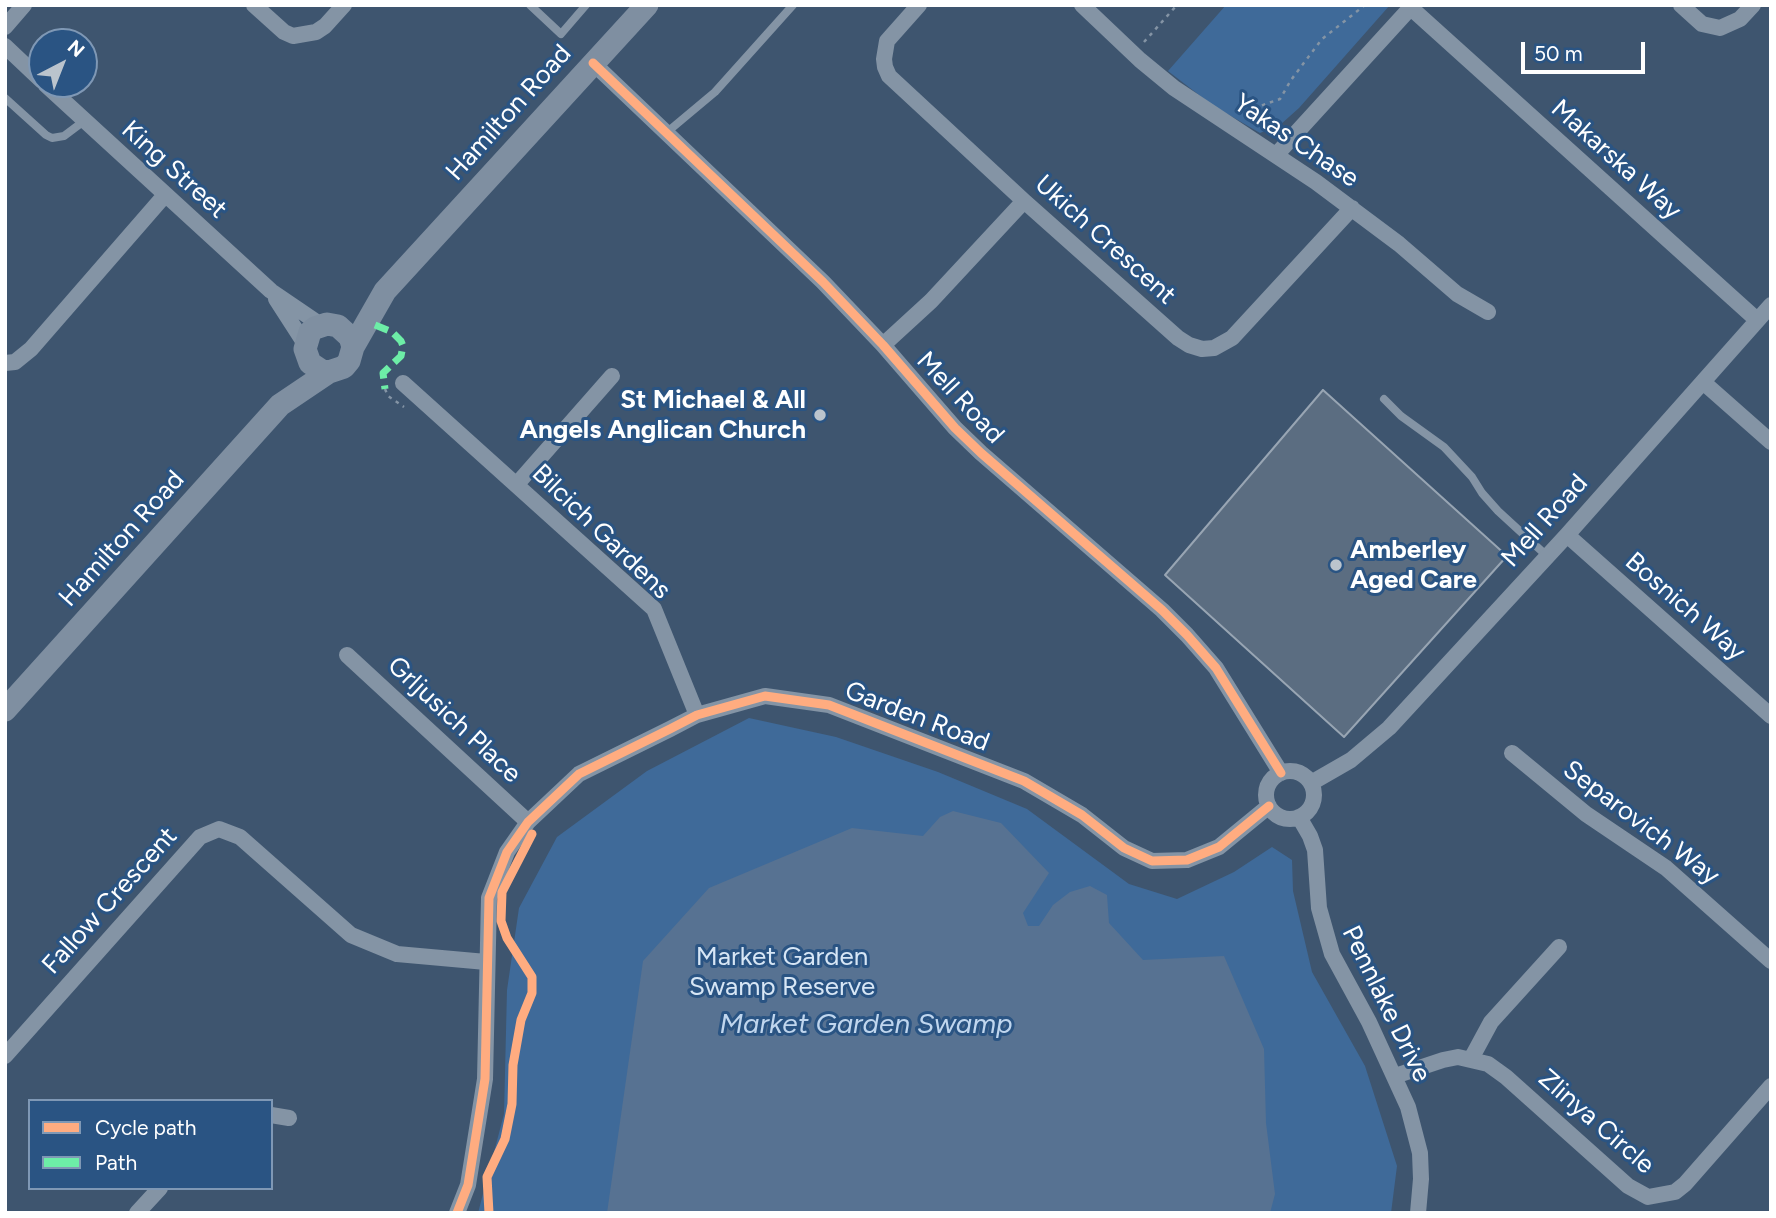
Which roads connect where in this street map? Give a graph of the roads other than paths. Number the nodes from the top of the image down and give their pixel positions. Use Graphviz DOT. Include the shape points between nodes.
graph roads {
  1 [pos="24,5"];
  2 [pos="254,5"];
  3 [pos="344,5"];
  4 [pos="530,5"];
  5 [pos="586,5"];
  6 [pos="793,5"];
  7 [pos="919,5"];
  8 [pos="1082,5"];
  9 [pos="1681,5"];
  10 [pos="1753,5"];
  11 [pos="1412,6"];
  12 [pos="638,8"];
  13 [pos="5,27"];
  14 [pos="5,46"];
  15 [pos="593,63"];
  16 [pos="28,67"];
  17 [pos="61,98"];
  18 [pos="5,99"];
  19 [pos="85,121"];
  20 [pos="666,133"];
  21 [pos="1277,154"];
  22 [pos="166,195"];
  23 [pos="1024,201"];
  24 [pos="1352,208"];
  25 [pos="271,291"];
  26 [pos="385,291"];
  27 [pos="1771,305"];
  28 [pos="1488,312"];
  29 [pos="1757,320"];
  30 [pos="327,325"];
  31 [pos="883,345"];
  32 [pos="305,347"];
  33 [pos="353,347"];
  34 [pos="5,363"];
  35 [pos="330,372"];
  36 [pos="612,376"];
  37 [pos="1703,382"];
  38 [pos="404,383"];
  39 [pos="1384,399"];
  40 [pos="280,405"];
  41 [pos="1771,442"];
  42 [pos="517,484"];
  43 [pos="1567,536"];
  44 [pos="1547,556"];
  45 [pos="346,655"];
  46 [pos="5,710"];
  47 [pos="697,715"];
  48 [pos="1771,716"];
  49 [pos="1512,753"];
  50 [pos="1281,773"];
  51 [pos="1311,783"];
  52 [pos="1269,806"];
  53 [pos="1299,817"];
  54 [pos="528,821"];
  55 [pos="1559,947"];
  56 [pos="1771,961"];
  57 [pos="486,962"];
  58 [pos="5,1056"];
  59 [pos="1471,1059"];
  60 [pos="1395,1076"];
  61 [pos="1771,1086"];
  62 [pos="273,1115"];
  63 [pos="289,1118"];
  64 [pos="158,1190"];
  65 [pos="137,1213"];
  66 [pos="457,1213"];
  67 [pos="1418,1213"];
  1 -- 13 [label="street"];
  2 -- 3 [label="street" via="293,36 326,26"];
  4 -- 5 [label="lane" via="561,34"];
  6 -- 20 [label="lane" via="715,92"];
  7 -- 23 [label="street, Ukich Crescent" via="887,41 884,67"];
  8 -- 21 [label="street, Yakas Chase" via="1174,88"];
  9 -- 10 [label="street" via="1702,24 1720,28 1740,19"];
  11 -- 21 [label="street"];
  11 -- 29 [label="street, Makarska Way"];
  12 -- 15 [label="main road, Hamilton Road"];
  14 -- 16 [label="street, King Street"];
  15 -- 20 [label="street, Mell Road"];
  15 -- 26 [label="main road, Hamilton Road"];
  17 -- 19 [label="street, King Street"];
  18 -- 19 [label="lane" via="52,138 64,136"];
  19 -- 22 [label="street, King Street"];
  20 -- 31 [label="street, Mell Road"];
  21 -- 24 [label="street, Yakas Chase"];
  22 -- 25 [label="street, King Street"];
  22 -- 34 [label="street" via="31,349 15,362"];
  23 -- 24 [label="street, Ukich Crescent" via="1178,338 1202,349 1232,338"];
  23 -- 31 [label="street" via="931,301"];
  24 -- 28 [label="street, Yakas Chase" via="1457,294"];
  25 -- 30 [label="street, King Street"];
  25 -- 32 [label="street, King Street"];
  26 -- 30 [label="main road, Hamilton Road"];
  26 -- 33 [label="main road, Hamilton Road"];
  27 -- 29 [label="street, Mell Road"];
  29 -- 37 [label="street, Mell Road"];
  30 -- 32 [label="main road" via="310,332"];
  30 -- 33 [label="main road" via="347,332"];
  31 -- 50 [label="street, Mell Road" via="981,453 1187,635 1216,668"];
  32 -- 35 [label="main road" via="310,363"];
  32 -- 40 [label="main road, Hamilton Road"];
  33 -- 35 [label="main road" via="344,367"];
  35 -- 40 [label="main road, Hamilton Road"];
  36 -- 42 [label="street"];
  37 -- 41 [label="street"];
  37 -- 43 [label="street, Mell Road"];
  38 -- 42 [label="street, Bilcich Gardens"];
  39 -- 44 [label="lane" via="1444,447 1498,511"];
  40 -- 46 [label="main road, Hamilton Road"];
  42 -- 47 [label="street, Bilcich Gardens" via="654,609"];
  43 -- 44 [label="street, Mell Road"];
  43 -- 48 [label="street, Bosnich Way"];
  44 -- 51 [label="street, Mell Road" via="1389,728 1351,760"];
  45 -- 54 [label="street, Grljusich Place"];
  47 -- 52 [label="street, Garden Road" via="765,696 829,705 1024,781 1082,815 1124,848 1152,861 1186,860 1219,847"];
  47 -- 54 [label="street, Garden Road" via="579,774"];
  49 -- 56 [label="street, Separovich Way" via="1586,814 1666,867"];
  50 -- 51 [label="street" via="1295,772"];
  50 -- 52 [label="street" via="1269,783"];
  51 -- 53 [label="street" via="1314,799"];
  52 -- 53 [label="street" via="1278,816"];
  53 -- 60 [label="street, Pennlake Drive" via="1315,850 1319,908 1332,954"];
  54 -- 57 [label="street, Garden Road" via="507,852 489,898"];
  55 -- 59 [label="street" via="1491,1021"];
  57 -- 58 [label="street, Fallow Crescent" via="397,954 351,934 240,836 219,829 200,837"];
  57 -- 66 [label="street, Garden Road" via="485,1079 468,1185"];
  59 -- 60 [label="street" via="1443,1060"];
  59 -- 61 [label="street, Zlinya Circle" via="1506,1077 1628,1186 1648,1197 1675,1192 1685,1184"];
  60 -- 67 [label="street, Pennlake Drive" via="1420,1153"];
  62 -- 63 [label="street"];
  64 -- 65 [label="street"];
}
